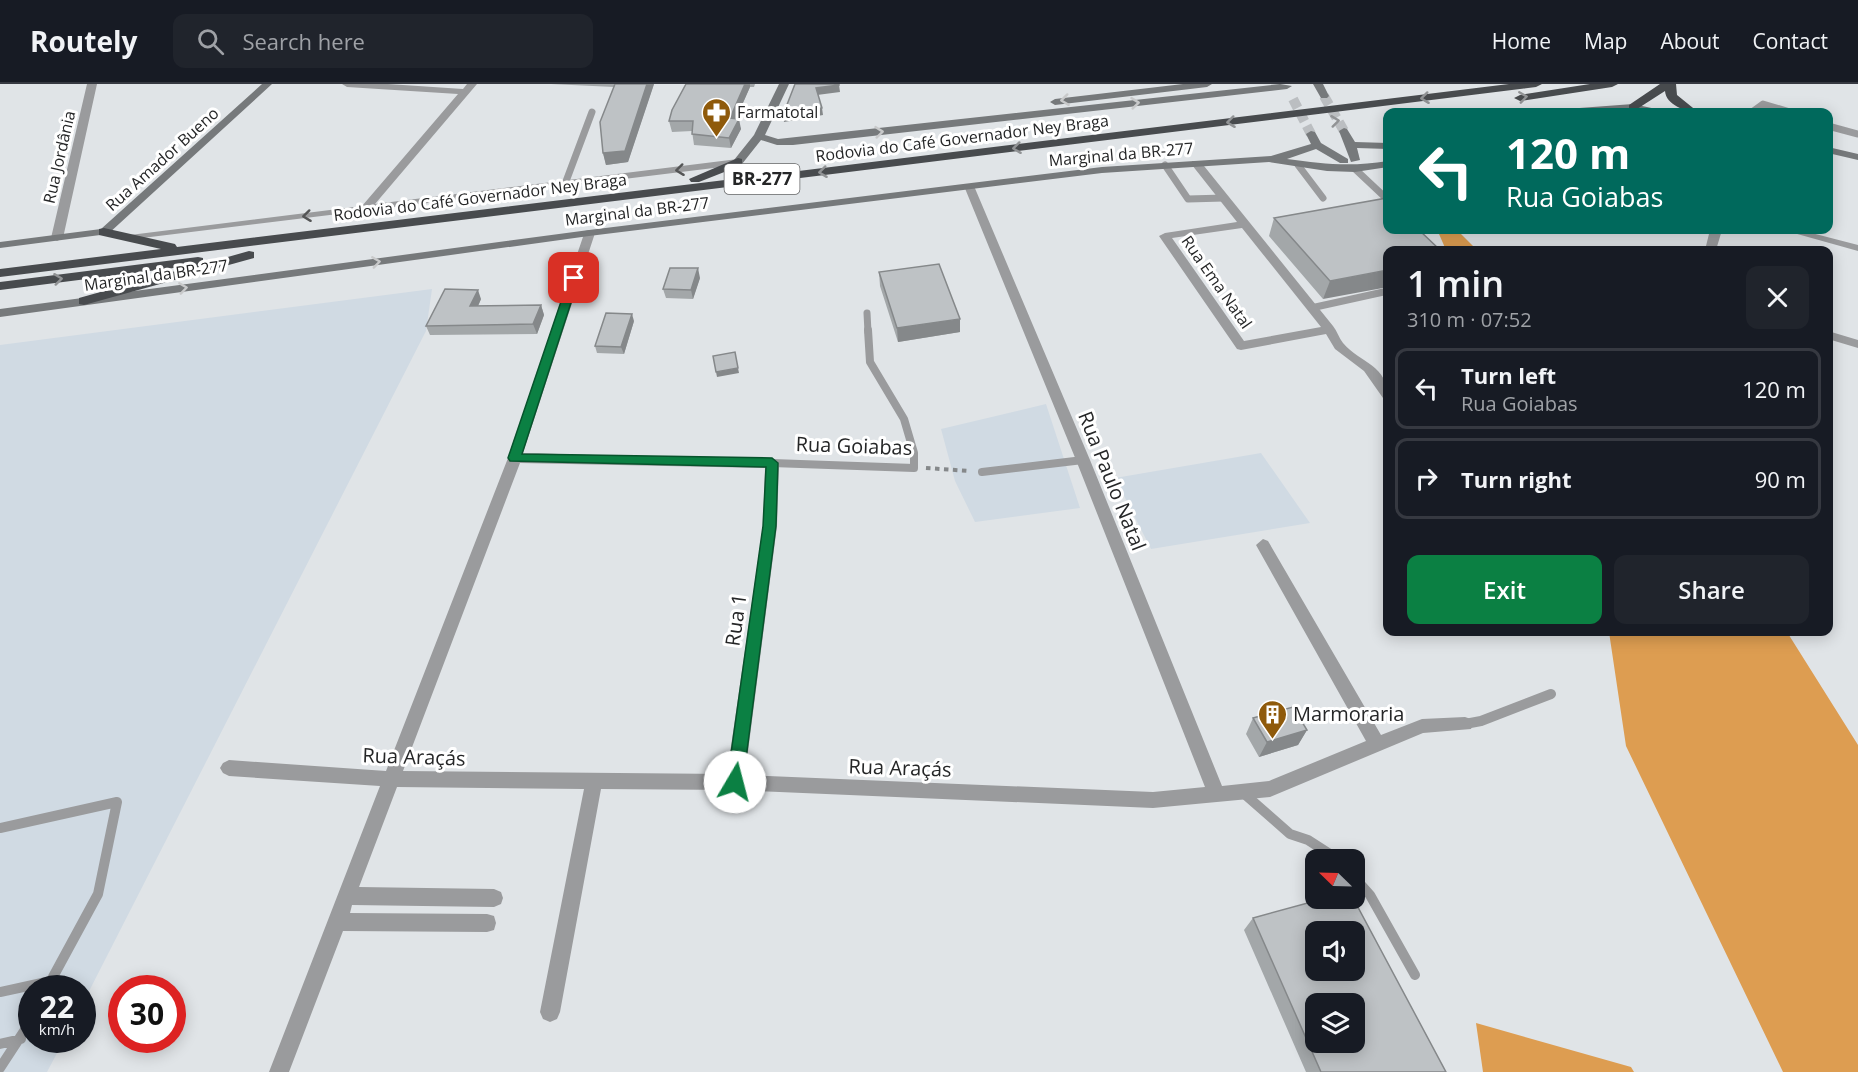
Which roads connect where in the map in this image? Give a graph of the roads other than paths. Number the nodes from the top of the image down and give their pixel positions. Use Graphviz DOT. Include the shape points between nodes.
graph roads {
  1 [pos="92,84"];
  2 [pos="267,84"];
  3 [pos="347,84"];
  4 [pos="784,84"];
  5 [pos="1207,84"];
  6 [pos="1525,84"];
  7 [pos="1612,84"];
  8 [pos="1668,84"];
  9 [pos="1286,85"];
  10 [pos="469,88"];
  11 [pos="1293,99"];
  12 [pos="1633,107"];
  13 [pos="1432,108"];
  14 [pos="1620,108"];
  15 [pos="1639,108"];
  16 [pos="1688,108"];
  17 [pos="1758,108"];
  18 [pos="1776,108"];
  19 [pos="592,111"];
  20 [pos="1383,115"];
  21 [pos="1833,127"];
  22 [pos="1344,131"];
  23 [pos="1311,134"];
  24 [pos="1858,134"];
  25 [pos="759,136"];
  26 [pos="1351,144"];
  27 [pos="1317,145"];
  28 [pos="1383,146"];
  29 [pos="1833,151"];
  30 [pos="1383,155"];
  31 [pos="1858,156"];
  32 [pos="1269,159"];
  33 [pos="738,162"];
  34 [pos="1196,163"];
  35 [pos="1351,163"];
  36 [pos="1383,164"];
  37 [pos="1165,165"];
  38 [pos="1298,165"];
  39 [pos="565,184"];
  40 [pos="969,186"];
  41 [pos="633,195"];
  42 [pos="1383,195"];
  43 [pos="1224,198"];
  44 [pos="1323,198"];
  45 [pos="365,209"];
  46 [pos="1244,224"];
  47 [pos="104,232"];
  48 [pos="589,233"];
  49 [pos="1804,234"];
  50 [pos="57,238"];
  51 [pos="130,238"];
  52 [pos="0,245"];
  53 [pos="1858,248"];
  54 [pos="183,250"];
  55 [pos="249,255"];
  56 [pos="0,273"];
  57 [pos="0,286"];
  58 [pos="1383,292"];
  59 [pos="84,302"];
  60 [pos="1311,308"];
  61 [pos="0,313"];
  62 [pos="867,313"];
  63 [pos="1329,330"];
  64 [pos="1833,336"];
  65 [pos="1858,344"];
  66 [pos="1383,388"];
  67 [pos="515,458"];
  68 [pos="1083,460"];
  69 [pos="772,463"];
  70 [pos="982,471"];
  71 [pos="1263,545"];
  72 [pos="1551,694"];
  73 [pos="1465,724"];
  74 [pos="1376,743"];
  75 [pos="229,768"];
  76 [pos="390,778"];
  77 [pos="594,780"];
  78 [pos="735,782"];
  79 [pos="1240,791"];
  80 [pos="1216,792"];
  81 [pos="0,828"];
  82 [pos="1322,849"];
  83 [pos="1365,889"];
  84 [pos="346,896"];
  85 [pos="494,898"];
  86 [pos="336,922"];
  87 [pos="487,923"];
  88 [pos="54,975"];
  89 [pos="1415,975"];
  90 [pos="18,989"];
  91 [pos="0,992"];
  92 [pos="550,1012"];
  93 [pos="18,1040"];
  94 [pos="18,1043"];
  95 [pos="0,1044"];
  96 [pos="0,1068"];
  97 [pos="279,1072"];
  1 -- 50 [label="street, Rua Jordânia"];
  2 -- 47 [label="main road, Rua Amador Bueno"];
  3 -- 10 [label="street"];
  4 -- 25 [label="main road"];
  5 -- 25 [label="main road, one-way"];
  6 -- 41 [label="highway, Rodovia do Café Governador Ney Braga / BR-277, one-way"];
  13 -- 7 [label="highway, one-way"];
  8 -- 12 [label="highway"];
  8 -- 16 [label="highway" via="1671,96"];
  9 -- 11 [label="main road"];
  25 -- 9 [label="main road, one-way" via="793,142"];
  10 -- 45 [label="street"];
  12 -- 14 [label="main road"];
  12 -- 15 [label="main road"];
  17 -- 18 [label="lane" via="1763,104"];
  19 -- 39 [label="lane"];
  55 -- 20 [label="highway, Rodovia do Café Governador Ney Braga / BR-277, one-way"];
  21 -- 24 [label="lane"];
  22 -- 26 [label="main road"];
  23 -- 27 [label="main road"];
  25 -- 33 [label="main road"];
  26 -- 27 [label="main road" via="1335,149"];
  26 -- 28 [label="main road"];
  26 -- 35 [label="main road"];
  27 -- 32 [label="main road, BR-277"];
  27 -- 35 [label="main road"];
  29 -- 31 [label="main road"];
  30 -- 35 [label="main road, BR-277"];
  32 -- 34 [label="main road, Marginal da BR-277 / BR-277"];
  32 -- 35 [label="main road, BR-277"];
  32 -- 38 [label="main road, Marginal da BR-277 / BR-277"];
  33 -- 39 [label="street, Marginal da BR-277, one-way"];
  33 -- 41 [label="highway" via="712,175"];
  34 -- 37 [label="main road, Marginal da BR-277 / BR-277"];
  34 -- 43 [label="street"];
  35 -- 36 [label="main road, Marginal da BR-277 / BR-277"];
  35 -- 38 [label="main road, Marginal da BR-277 / BR-277"];
  35 -- 42 [label="lane"];
  37 -- 40 [label="main road, Marginal da BR-277 / BR-277"];
  37 -- 43 [label="lane" via="1188,199"];
  38 -- 44 [label="lane"];
  39 -- 45 [label="street, Marginal da BR-277"];
  40 -- 48 [label="main road, Marginal da BR-277 / BR-277"];
  40 -- 68 [label="street, Rua Paulo Natal"];
  41 -- 54 [label="highway, Rodovia do Café Governador Ney Braga / BR-277"];
  43 -- 46 [label="street"];
  45 -- 51 [label="street, Marginal da BR-277, one-way"];
  46 -- 60 [label="street"];
  46 -- 63 [label="street, Rua Ema Natal" via="1165,236 1240,346"];
  47 -- 50 [label="main road"];
  47 -- 51 [label="highway"];
  59 -- 48 [label="main road, Marginal da BR-277, one-way"];
  48 -- 67 [label="street"];
  49 -- 53 [label="street"];
  50 -- 52 [label="main road"];
  51 -- 54 [label="highway"];
  54 -- 56 [label="highway, Rodovia do Café Governador Ney Braga / BR-277"];
  57 -- 55 [label="highway, Rodovia do Café Governador Ney Braga / BR-277, one-way"];
  55 -- 59 [label="highway"];
  58 -- 60 [label="lane"];
  59 -- 61 [label="main road, Marginal da BR-277"];
  60 -- 63 [label="street"];
  62 -- 69 [label="lane, Rua Goiabas" via="870,362 904,419 914,468"];
  63 -- 66 [label="street" via="1339,346 1368,368"];
  64 -- 65 [label="street"];
  67 -- 69 [label="street, Rua Goiabas"];
  67 -- 76 [label="street"];
  68 -- 70 [label="lane"];
  68 -- 80 [label="street, Rua Paulo Natal"];
  69 -- 78 [label="street, Rua 1" via="770,526"];
  71 -- 74 [label="street"];
  72 -- 73 [label="lane, Rua Araçás"];
  73 -- 74 [label="street, Rua Araçás" via="1422,726"];
  74 -- 79 [label="street, Rua Araçás" via="1269,789"];
  75 -- 76 [label="street, Rua Araçás"];
  76 -- 77 [label="street, Rua Araçás"];
  76 -- 84 [label="street"];
  77 -- 78 [label="street, Rua Araçás"];
  77 -- 92 [label="street"];
  78 -- 80 [label="street, Rua Araçás" via="1153,800"];
  79 -- 80 [label="street, Rua Araçás"];
  79 -- 82 [label="lane" via="1290,834"];
  81 -- 88 [label="lane" via="117,802 98,894"];
  83 -- 89 [label="lane"];
  84 -- 85 [label="street"];
  84 -- 86 [label="street"];
  86 -- 87 [label="street"];
  86 -- 97 [label="street"];
  90 -- 91 [label="lane"];
  93 -- 95 [label="lane"];
  94 -- 96 [label="lane"];
}
